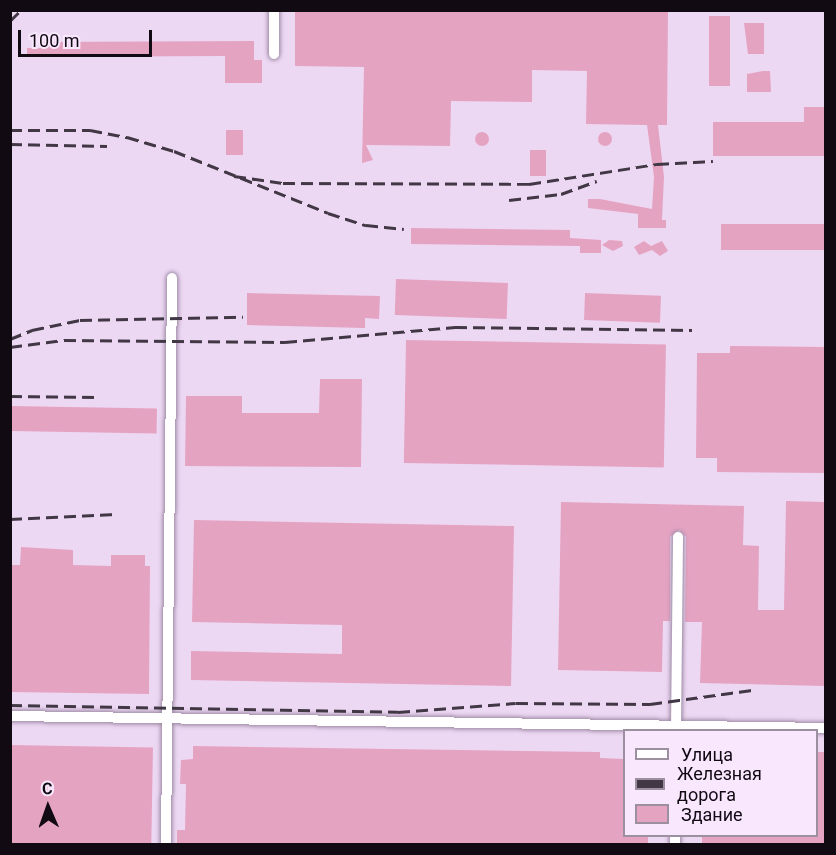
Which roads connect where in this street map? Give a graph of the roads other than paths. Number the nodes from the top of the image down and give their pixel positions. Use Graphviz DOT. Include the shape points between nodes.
graph roads {
  1 [pos="274,10"];
  2 [pos="274,54"];
  3 [pos="172,278"];
  4 [pos="678,537"];
  5 [pos="10,716"];
  6 [pos="169,718"];
  7 [pos="676,728"];
  8 [pos="825,728"];
  9 [pos="166,844"];
  1 -- 2 [label="lane"];
  3 -- 6 [label="lane"];
  4 -- 7 [label="lane"];
  5 -- 6 [label="lane"];
  6 -- 7 [label="lane"];
  6 -- 9 [label="lane"];
  7 -- 8 [label="lane"];
}
